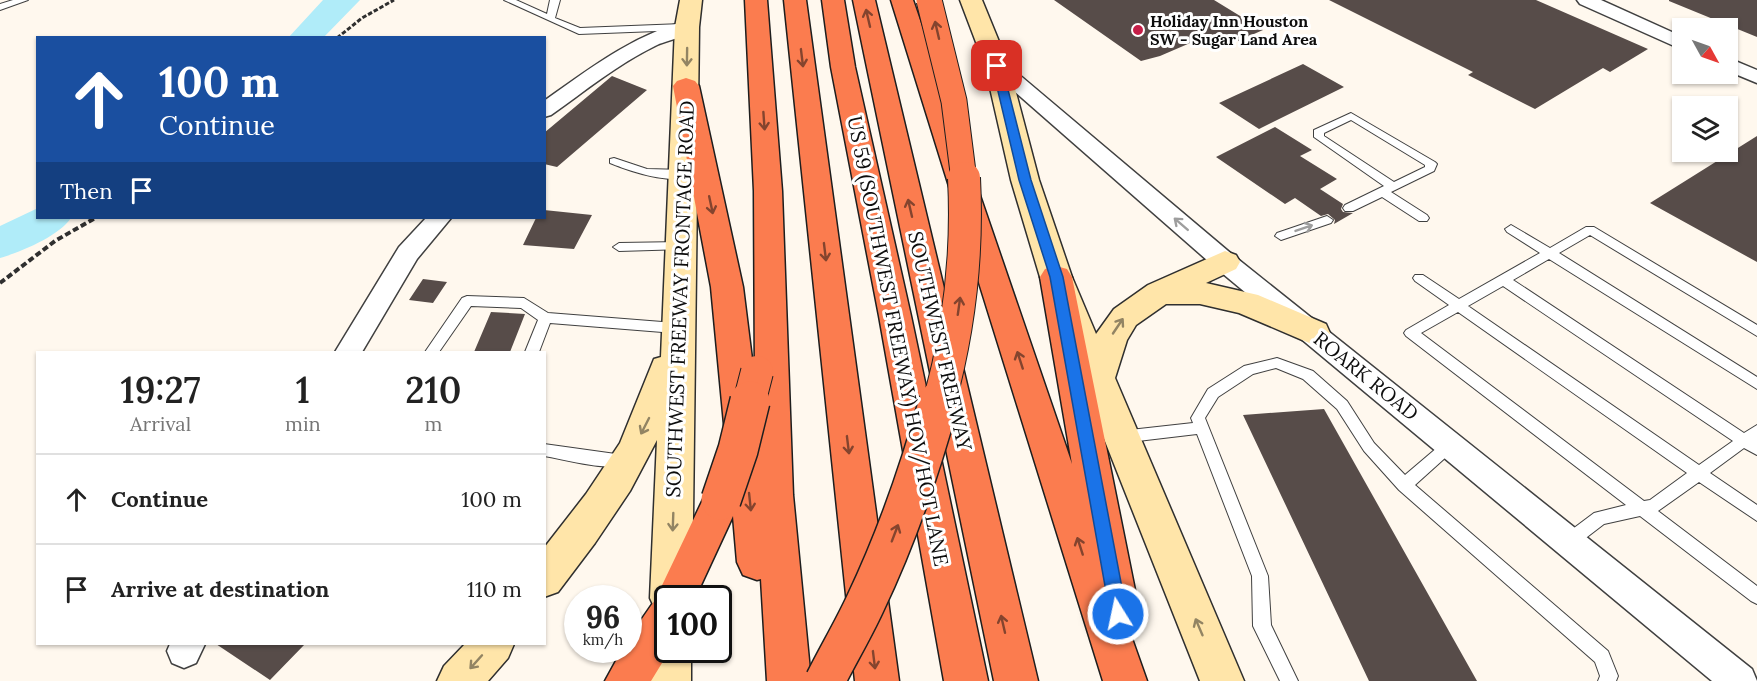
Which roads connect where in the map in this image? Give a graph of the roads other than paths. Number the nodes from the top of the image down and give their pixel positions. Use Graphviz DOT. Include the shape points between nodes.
graph roads {
  1 [pos="23,0"];
  2 [pos="509,0"];
  3 [pos="555,0"];
  4 [pos="691,0"];
  5 [pos="756,0"];
  6 [pos="795,0"];
  7 [pos="833,0"];
  8 [pos="864,0"];
  9 [pos="902,0"];
  10 [pos="929,0"];
  11 [pos="971,0"];
  12 [pos="1586,0"];
  13 [pos="0,7"];
  14 [pos="550,18"];
  15 [pos="687,27"];
  16 [pos="1672,39"];
  17 [pos="997,66"];
  18 [pos="1738,69"];
  19 [pos="1757,78"];
  20 [pos="686,86"];
  21 [pos="546,110"];
  22 [pos="614,161"];
  23 [pos="684,174"];
  24 [pos="1388,189"];
  25 [pos="1349,208"];
  26 [pos="1423,218"];
  27 [pos="438,219"];
  28 [pos="1327,220"];
  29 [pos="1511,229"];
  30 [pos="1281,236"];
  31 [pos="681,246"];
  32 [pos="619,247"];
  33 [pos="1550,253"];
  34 [pos="1225,262"];
  35 [pos="1056,277"];
  36 [pos="1419,278"];
  37 [pos="1504,280"];
  38 [pos="1159,292"];
  39 [pos="1460,305"];
  40 [pos="545,318"];
  41 [pos="677,319"];
  42 [pos="771,320"];
  43 [pos="1757,331"];
  44 [pos="1314,333"];
  45 [pos="349,351"];
  46 [pos="433,351"];
  47 [pos="532,351"];
  48 [pos="1097,380"];
  49 [pos="1757,384"];
  50 [pos="1202,428"];
  51 [pos="1120,437"];
  52 [pos="1753,440"];
  53 [pos="1450,445"];
  54 [pos="546,450"];
  55 [pos="627,460"];
  56 [pos="1699,473"];
  57 [pos="1404,485"];
  58 [pos="1640,509"];
  59 [pos="1757,514"];
  60 [pos="1568,542"];
  61 [pos="546,576"];
  62 [pos="673,585"];
  63 [pos="680,585"];
  64 [pos="1757,596"];
  65 [pos="654,637"];
  66 [pos="492,645"];
  67 [pos="670,663"];
  68 [pos="459,681"];
  69 [pos="627,681"];
  70 [pos="669,681"];
  71 [pos="770,681"];
  72 [pos="789,681"];
  73 [pos="825,681"];
  74 [pos="877,681"];
  75 [pos="966,681"];
  76 [pos="1016,681"];
  77 [pos="1125,681"];
  78 [pos="1131,681"];
  79 [pos="1222,681"];
  80 [pos="1289,681"];
  81 [pos="1607,681"];
  82 [pos="1739,681"];
  1 -- 13 [label="lane"];
  2 -- 14 [label="lane"];
  3 -- 14 [label="lane"];
  4 -- 15 [label="main road, SOUTHWEST FREEWAY FRONTAGE ROAD"];
  5 -- 42 [label="highway, one-way"];
  6 -- 74 [label="highway, one-way"];
  7 -- 75 [label="highway, US 59 (SOUTHWEST FREEWAY) HOV/HOT LANE" via="843,67"];
  76 -- 8 [label="highway, SOUTHWEST FREEWAY, one-way"];
  77 -- 9 [label="highway, one-way, bridge"];
  73 -- 10 [label="highway, one-way, bridge" via="876,581 913,487 955,334 964,261 961,140"];
  11 -- 17 [label="main road"];
  12 -- 16 [label="street"];
  14 -- 15 [label="lane" via="579,31"];
  15 -- 20 [label="main road, SOUTHWEST FREEWAY FRONTAGE ROAD, one-way"];
  15 -- 21 [label="street" via="639,47"];
  34 -- 17 [label="street, ROARK ROAD, one-way"];
  17 -- 35 [label="main road" via="1025,180"];
  18 -- 19 [label="street"];
  20 -- 23 [label="main road, SOUTHWEST FREEWAY FRONTAGE ROAD"];
  20 -- 71 [label="highway, one-way" via="727,287"];
  22 -- 23 [label="lane" via="646,173"];
  23 -- 31 [label="main road, SOUTHWEST FREEWAY FRONTAGE ROAD"];
  24 -- 24 [label="lane" via="1430,169 1431,164 1351,117 1318,132 1319,137"];
  24 -- 25 [label="lane"];
  24 -- 26 [label="lane"];
  27 -- 45 [label="street" via="408,253"];
  30 -- 28 [label="lane, one-way"];
  29 -- 33 [label="lane"];
  31 -- 32 [label="lane"];
  31 -- 41 [label="main road, SOUTHWEST FREEWAY FRONTAGE ROAD"];
  33 -- 37 [label="lane"];
  33 -- 43 [label="lane" via="1590,230"];
  33 -- 49 [label="lane"];
  34 -- 38 [label="main road"];
  34 -- 44 [label="street, ROARK ROAD"];
  35 -- 48 [label="main road"];
  35 -- 78 [label="highway"];
  36 -- 39 [label="lane"];
  37 -- 39 [label="lane"];
  37 -- 52 [label="lane"];
  38 -- 44 [label="main road" via="1200,293 1247,303"];
  48 -- 38 [label="main road, one-way" via="1111,337 1125,317"];
  39 -- 56 [label="lane"];
  39 -- 58 [label="lane" via="1411,333"];
  40 -- 41 [label="lane"];
  40 -- 46 [label="lane" via="524,303 467,301"];
  40 -- 47 [label="lane"];
  41 -- 55 [label="main road, one-way" via="659,398"];
  41 -- 62 [label="main road, SOUTHWEST FREEWAY FRONTAGE ROAD, one-way"];
  42 -- 63 [label="highway, bridge" via="730,474"];
  42 -- 72 [label="highway" via="774,495"];
  44 -- 53 [label="street, ROARK ROAD"];
  48 -- 51 [label="main road"];
  50 -- 51 [label="lane"];
  50 -- 57 [label="lane" via="1198,418 1213,393 1249,370 1277,363 1308,375 1341,405 1370,447"];
  50 -- 80 [label="lane" via="1260,576 1262,626"];
  79 -- 51 [label="main road, one-way"];
  52 -- 56 [label="lane"];
  53 -- 57 [label="lane"];
  53 -- 60 [label="street, ROARK ROAD"];
  54 -- 55 [label="lane"];
  55 -- 61 [label="main road" via="588,524"];
  56 -- 58 [label="lane" via="1654,506"];
  56 -- 59 [label="lane"];
  57 -- 81 [label="lane" via="1602,657"];
  58 -- 60 [label="lane" via="1600,518"];
  58 -- 64 [label="lane"];
  60 -- 82 [label="street, ROARK ROAD"];
  65 -- 69 [label="highway"];
  66 -- 68 [label="main road, one-way"];
  67 -- 70 [label="main road"];
}
